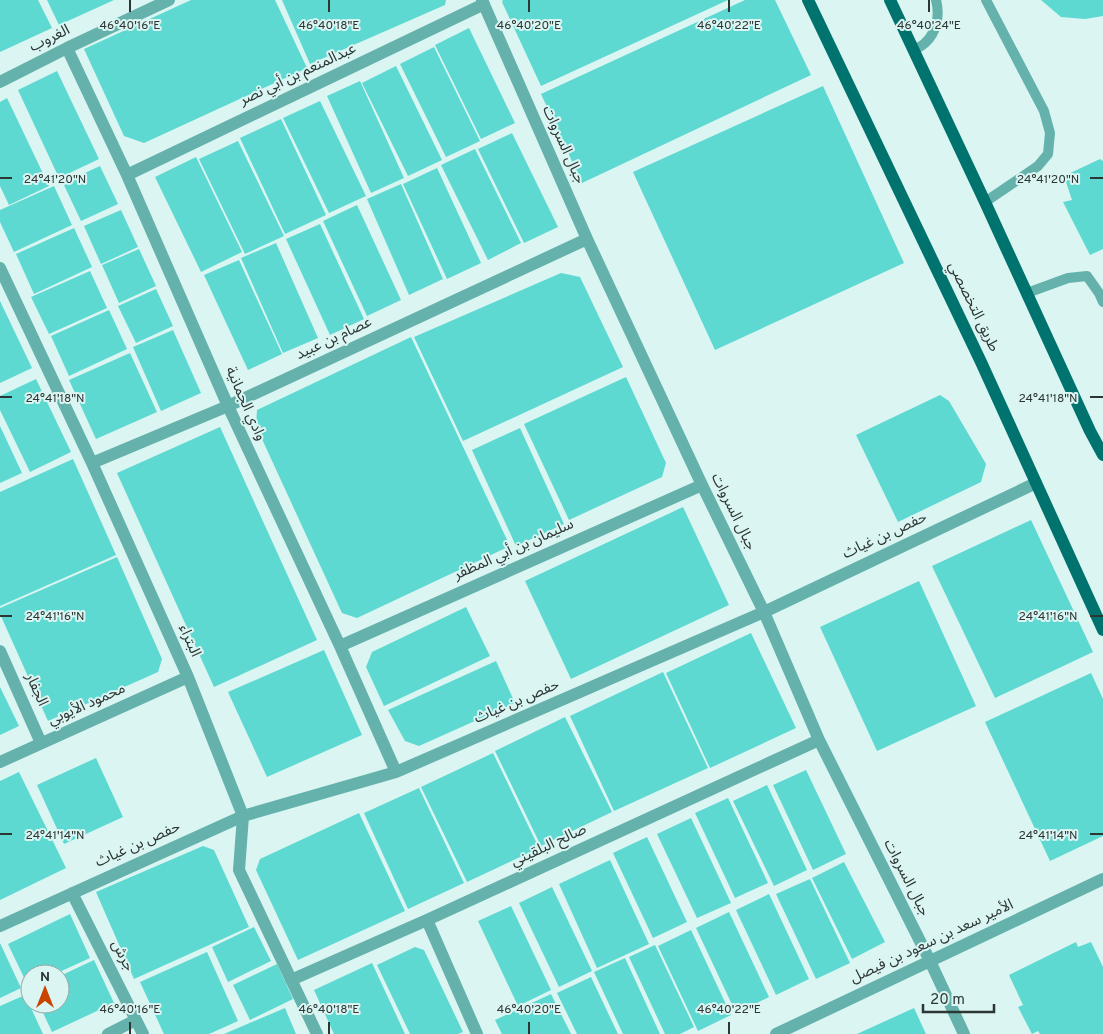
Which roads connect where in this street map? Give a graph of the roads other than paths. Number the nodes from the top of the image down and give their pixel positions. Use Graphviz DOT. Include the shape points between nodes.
graph roads {
  1 [pos="169,0"];
  2 [pos="808,0"];
  3 [pos="890,0"];
  4 [pos="936,0"];
  5 [pos="986,0"];
  6 [pos="483,2"];
  7 [pos="67,48"];
  8 [pos="914,50"];
  9 [pos="0,82"];
  10 [pos="127,174"];
  11 [pos="985,202"];
  12 [pos="587,240"];
  13 [pos="1,271"];
  14 [pos="1027,293"];
  15 [pos="1103,302"];
  16 [pos="228,406"];
  17 [pos="1102,450"];
  18 [pos="92,463"];
  19 [pos="1036,483"];
  20 [pos="702,485"];
  21 [pos="764,612"];
  22 [pos="1103,630"];
  23 [pos="340,646"];
  24 [pos="0,651"];
  25 [pos="188,678"];
  26 [pos="819,740"];
  27 [pos="42,743"];
  28 [pos="0,762"];
  29 [pos="396,772"];
  30 [pos="243,816"];
  31 [pos="1103,879"];
  32 [pos="72,893"];
  33 [pos="427,920"];
  34 [pos="0,926"];
  35 [pos="930,961"];
  36 [pos="291,980"];
  37 [pos="136,1020"];
  38 [pos="108,1034"];
  39 [pos="143,1034"];
  40 [pos="318,1034"];
  41 [pos="477,1034"];
  42 [pos="776,1034"];
  43 [pos="964,1034"];
  1 -- 7 [label="street, الغروب"];
  2 -- 19 [label="main road, طريق التخصصي"];
  3 -- 8 [label="main road"];
  4 -- 8 [label="lane" via="938,20 933,32"];
  5 -- 11 [label="lane" via="1044,111 1050,133 1048,154 1038,166"];
  6 -- 10 [label="street, عبدالمنعم بن أبي نصر"];
  6 -- 12 [label="street, جبال السروات"];
  7 -- 9 [label="street, الغروب"];
  7 -- 10 [label="street, وادي الجمانية"];
  8 -- 11 [label="main road"];
  10 -- 16 [label="street, وادي الجمانية"];
  11 -- 14 [label="main road"];
  12 -- 16 [label="street, عصام بن عبيد"];
  12 -- 20 [label="street, جبال السروات"];
  13 -- 18 [label="street, البتراء"];
  14 -- 15 [label="lane" via="1068,278 1087,276"];
  14 -- 17 [label="main road" via="1090,431"];
  16 -- 18 [label="street, عصام بن عبيد"];
  16 -- 23 [label="street, وادي الجمانية"];
  18 -- 25 [label="street, البتراء"];
  19 -- 21 [label="street, حفص بن غياث"];
  19 -- 22 [label="main road, طريق التخصصي"];
  20 -- 21 [label="street, جبال السروات"];
  20 -- 23 [label="street, سليمان بن أبي المظفر"];
  21 -- 26 [label="street, جبال السروات"];
  21 -- 29 [label="street, حفص بن غياث"];
  23 -- 29 [label="street, وادي الجمانية"];
  24 -- 27 [label="street, الجفار"];
  25 -- 27 [label="street, محمود الأيوبي"];
  25 -- 30 [label="street, البتراء"];
  26 -- 33 [label="street, صالح البلقيني"];
  26 -- 35 [label="street, جبال السروات"];
  27 -- 28 [label="street, محمود الأيوبي"];
  29 -- 30 [label="street, حفص بن غياث"];
  30 -- 32 [label="street, حفص بن غياث"];
  30 -- 36 [label="street, البتراء" via="238,870"];
  31 -- 35 [label="street, الأمير سعد بن سعود بن فيصل"];
  32 -- 34 [label="street, حفص بن غياث"];
  32 -- 37 [label="street, جرش"];
  33 -- 36 [label="street, صالح البلقيني"];
  33 -- 41 [label="street"];
  35 -- 42 [label="street, الأمير سعد بن سعود بن فيصل"];
  35 -- 43 [label="street, جبال السروات"];
  36 -- 40 [label="street, البتراء"];
  37 -- 38 [label="street"];
  37 -- 39 [label="street, جرش"];
}
